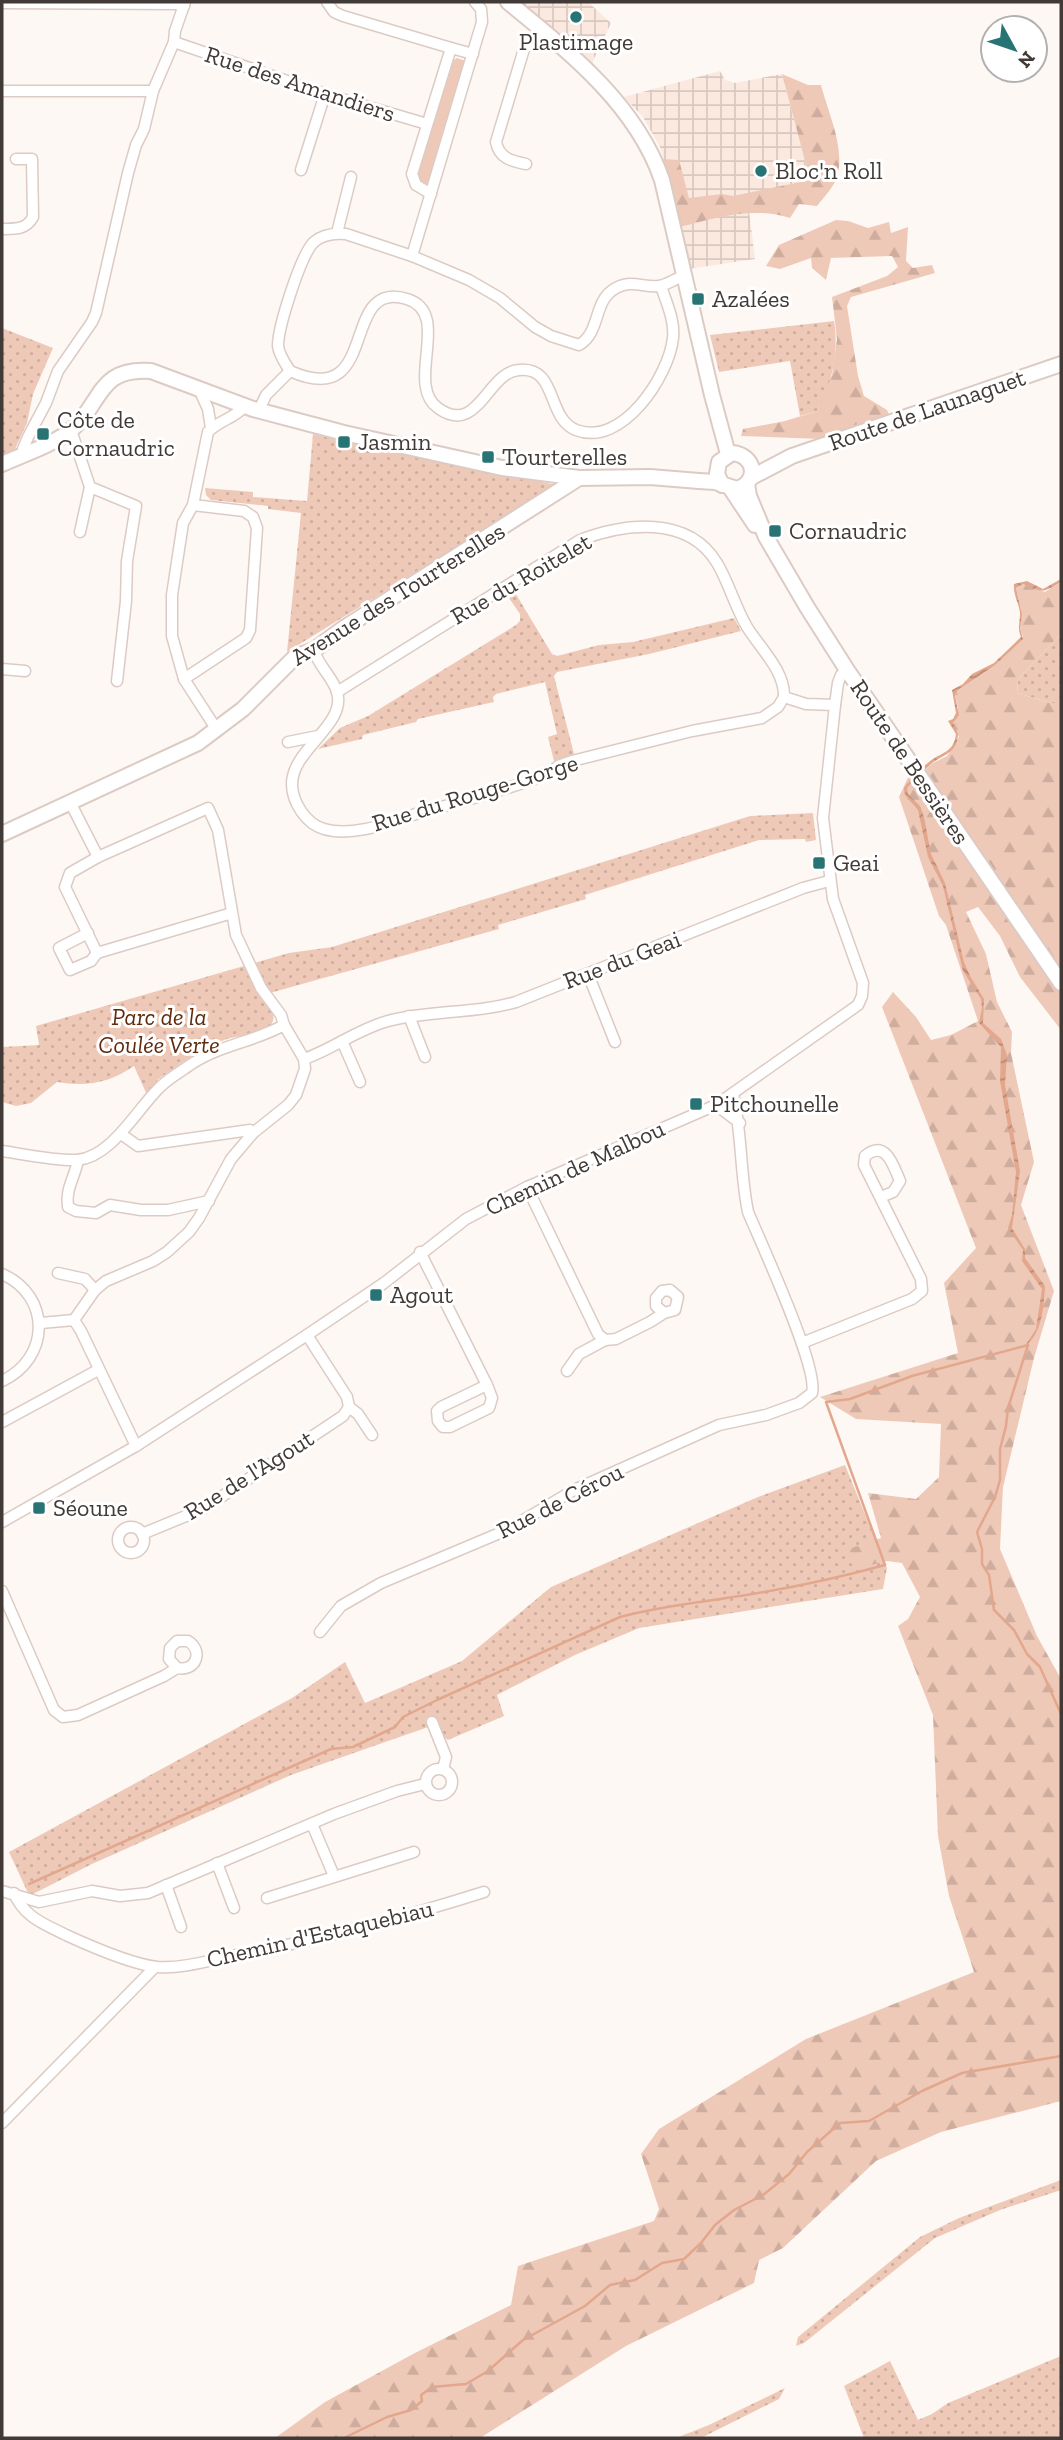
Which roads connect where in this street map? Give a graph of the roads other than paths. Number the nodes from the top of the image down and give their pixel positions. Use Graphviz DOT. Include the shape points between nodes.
graph roads {
  1 [pos="327,2"];
  2 [pos="475,2"];
  3 [pos="508,2"];
  4 [pos="2,3"];
  5 [pos="95,3"];
  6 [pos="184,4"];
  7 [pos="543,30"];
  8 [pos="174,42"];
  9 [pos="451,48"];
  10 [pos="473,54"];
  11 [pos="2,91"];
  12 [pos="153,91"];
  13 [pos="325,94"];
  14 [pos="427,124"];
  15 [pos="16,159"];
  16 [pos="526,164"];
  17 [pos="301,170"];
  18 [pos="351,177"];
  19 [pos="431,194"];
  20 [pos="2,229"];
  21 [pos="337,233"];
  22 [pos="412,256"];
  23 [pos="684,276"];
  24 [pos="661,286"];
  25 [pos="1061,364"];
  26 [pos="290,371"];
  27 [pos="199,389"];
  28 [pos="252,408"];
  29 [pos="211,428"];
  30 [pos="71,430"];
  31 [pos="24,454"];
  32 [pos="728,454"];
  33 [pos="792,456"];
  34 [pos="749,460"];
  35 [pos="2,464"];
  36 [pos="717,468"];
  37 [pos="650,477"];
  38 [pos="579,478"];
  39 [pos="750,481"];
  40 [pos="90,487"];
  41 [pos="727,487"];
  42 [pos="193,505"];
  43 [pos="80,532"];
  44 [pos="766,537"];
  45 [pos="314,650"];
  46 [pos="2,669"];
  47 [pos="847,670"];
  48 [pos="25,671"];
  49 [pos="184,679"];
  50 [pos="117,681"];
  51 [pos="337,692"];
  52 [pos="784,697"];
  53 [pos="835,705"];
  54 [pos="217,730"];
  55 [pos="320,736"];
  56 [pos="288,742"];
  57 [pos="70,802"];
  58 [pos="2,834"];
  59 [pos="98,857"];
  60 [pos="830,881"];
  61 [pos="232,913"];
  62 [pos="88,933"];
  63 [pos="97,953"];
  64 [pos="588,974"];
  65 [pos="1061,983"];
  66 [pos="409,1016"];
  67 [pos="284,1025"];
  68 [pos="342,1041"];
  69 [pos="615,1042"];
  70 [pos="425,1057"];
  71 [pos="304,1059"];
  72 [pos="360,1082"];
  73 [pos="733,1094"];
  74 [pos="716,1105"];
  75 [pos="740,1123"];
  76 [pos="253,1133"];
  77 [pos="121,1134"];
  78 [pos="2,1151"];
  79 [pos="78,1160"];
  80 [pos="527,1187"];
  81 [pos="881,1197"];
  82 [pos="209,1201"];
  83 [pos="421,1252"];
  84 [pos="58,1273"];
  85 [pos="2,1274"];
  86 [pos="96,1290"];
  87 [pos="664,1313"];
  88 [pos="74,1320"];
  89 [pos="41,1323"];
  90 [pos="307,1335"];
  91 [pos="605,1340"];
  92 [pos="802,1343"];
  93 [pos="98,1370"];
  94 [pos="567,1371"];
  95 [pos="2,1381"];
  96 [pos="487,1385"];
  97 [pos="349,1407"];
  98 [pos="2,1422"];
  99 [pos="372,1435"];
  100 [pos="136,1446"];
  101 [pos="2,1521"];
  102 [pos="142,1534"];
  103 [pos="2,1591"];
  104 [pos="320,1632"];
  105 [pos="177,1668"];
  106 [pos="432,1722"];
  107 [pos="443,1769"];
  108 [pos="425,1784"];
  109 [pos="312,1824"];
  110 [pos="414,1852"];
  111 [pos="217,1863"];
  112 [pos="334,1876"];
  113 [pos="166,1885"];
  114 [pos="2,1891"];
  115 [pos="484,1892"];
  116 [pos="14,1893"];
  117 [pos="267,1898"];
  118 [pos="234,1909"];
  119 [pos="181,1927"];
  120 [pos="155,1967"];
  121 [pos="2,2123"];
  1 -- 9 [label="street" via="343,16"];
  2 -- 10 [label="street" via="482,23"];
  3 -- 7 [label="street"];
  4 -- 5 [label="street"];
  5 -- 6 [label="street"];
  6 -- 8 [label="street"];
  7 -- 16 [label="street" via="524,49 496,142 508,160"];
  7 -- 23 [label="street" via="637,127 662,180"];
  8 -- 12 [label="street"];
  8 -- 13 [label="street, Rue des Amandiers"];
  9 -- 10 [label="street"];
  9 -- 14 [label="street"];
  10 -- 19 [label="street"];
  11 -- 12 [label="street"];
  12 -- 31 [label="street" via="128,173 96,313 58,370"];
  13 -- 14 [label="street, Rue des Amandiers"];
  13 -- 17 [label="street"];
  14 -- 19 [label="street" via="412,174 416,185"];
  15 -- 20 [label="street" via="32,159 33,217 20,229"];
  18 -- 21 [label="street"];
  19 -- 22 [label="street"];
  21 -- 22 [label="street"];
  21 -- 26 [label="street" via="315,242 296,279 278,345"];
  22 -- 24 [label="street" via="469,280 535,327 579,345 589,338 604,299 617,288 633,283"];
  23 -- 24 [label="street"];
  23 -- 32 [label="street"];
  24 -- 26 [label="street" via="673,336 664,367 625,421 599,431 575,430 565,423 557,415 549,384 524,369 504,374 472,410 458,415 438,409 424,388 428,324 422,309 405,299 378,303 366,317 342,373 318,380"];
  25 -- 33 [label="street, Route de Launaguet"];
  26 -- 28 [label="street"];
  27 -- 28 [label="street"];
  27 -- 29 [label="street"];
  27 -- 30 [label="street" via="151,371 126,372 101,389"];
  28 -- 29 [label="street"];
  28 -- 38 [label="street" via="502,468"];
  29 -- 42 [label="street"];
  30 -- 31 [label="street"];
  30 -- 40 [label="street"];
  31 -- 35 [label="street"];
  32 -- 34 [label="street"];
  32 -- 36 [label="street"];
  33 -- 34 [label="street, Route de Launaguet"];
  33 -- 39 [label="street, Route de Launaguet"];
  34 -- 39 [label="street"];
  36 -- 37 [label="street"];
  36 -- 41 [label="street"];
  37 -- 38 [label="street"];
  37 -- 41 [label="street"];
  38 -- 45 [label="street, Avenue des Tourterelles"];
  39 -- 41 [label="street" via="737,489"];
  39 -- 44 [label="street, Route de Bessières" via="749,496"];
  40 -- 43 [label="street"];
  40 -- 50 [label="street" via="136,506"];
  41 -- 44 [label="street, Route de Bessières"];
  42 -- 49 [label="street" via="183,523 172,595 172,636"];
  42 -- 49 [label="street" via="244,511 253,517 257,528 250,630 246,638"];
  44 -- 47 [label="street, Route de Bessières"];
  45 -- 51 [label="street"];
  45 -- 54 [label="street, Avenue des Tourterelles" via="295,657"];
  46 -- 48 [label="street"];
  47 -- 53 [label="street, Chemin de Malbou" via="838,683"];
  47 -- 65 [label="street, Route de Bessières"];
  49 -- 54 [label="street"];
  51 -- 52 [label="street, Rue du Roitelet" via="580,540 624,527 643,527 677,531 709,552 746,625 778,673"];
  51 -- 55 [label="street, Rue du Rouge-Gorge" via="337,704"];
  52 -- 53 [label="street" via="806,704"];
  52 -- 55 [label="street, Rue du Rouge-Gorge" via="762,718 572,761 525,783 342,831 323,829 305,817 295,798 292,785 300,758"];
  53 -- 60 [label="street, Chemin de Malbou" via="823,818"];
  54 -- 57 [label="street, Avenue des Tourterelles" via="179,753"];
  55 -- 56 [label="street"];
  57 -- 58 [label="street, Avenue des Tourterelles"];
  57 -- 59 [label="street"];
  59 -- 61 [label="street" via="208,808 218,830"];
  59 -- 62 [label="street" via="70,873 65,887"];
  60 -- 64 [label="street, Rue du Geai"];
  60 -- 73 [label="street, Chemin de Malbou" via="863,983 858,1005"];
  61 -- 63 [label="street"];
  61 -- 67 [label="street" via="236,935"];
  62 -- 63 [label="street"];
  62 -- 63 [label="street" via="59,948 70,970 91,961"];
  64 -- 66 [label="street, Rue du Geai" via="498,1007"];
  64 -- 69 [label="street"];
  66 -- 68 [label="street, Rue du Geai"];
  66 -- 70 [label="street"];
  67 -- 71 [label="street"];
  67 -- 77 [label="street" via="192,1063 162,1085"];
  68 -- 71 [label="street, Rue du Geai"];
  68 -- 72 [label="street"];
  71 -- 76 [label="street" via="296,1095"];
  73 -- 74 [label="street, Chemin de Malbou"];
  73 -- 75 [label="street"];
  74 -- 75 [label="street"];
  74 -- 80 [label="street, Chemin de Malbou"];
  75 -- 92 [label="street" via="748,1212"];
  76 -- 77 [label="street" via="138,1146"];
  76 -- 82 [label="street" via="231,1159"];
  77 -- 79 [label="street" via="98,1152"];
  78 -- 79 [label="street"];
  79 -- 82 [label="street" via="66,1196 68,1207 76,1211 96,1213 110,1205 168,1210"];
  80 -- 83 [label="street, Chemin de Malbou" via="466,1219"];
  80 -- 91 [label="street" via="598,1334"];
  81 -- 81 [label="street" via="864,1165 872,1150 888,1154 900,1181 893,1192"];
  81 -- 92 [label="street" via="921,1279 922,1292"];
  82 -- 86 [label="street" via="189,1232 167,1252"];
  83 -- 90 [label="street, Chemin de Malbou"];
  83 -- 96 [label="street"];
  84 -- 86 [label="street" via="85,1279"];
  85 -- 89 [label="street" via="29,1297"];
  86 -- 88 [label="street"];
  87 -- 91 [label="street" via="616,1339"];
  88 -- 89 [label="street"];
  88 -- 93 [label="street"];
  89 -- 95 [label="street" via="38,1340 24,1365"];
  90 -- 97 [label="street"];
  90 -- 100 [label="street, Chemin de Malbou"];
  91 -- 94 [label="street" via="579,1354"];
  92 -- 104 [label="street, Rue de Cérou" via="813,1377 811,1393 799,1403 719,1425 574,1490 507,1530 381,1583 341,1605"];
  93 -- 98 [label="street"];
  93 -- 100 [label="street"];
  96 -- 96 [label="street" via="492,1398 489,1408 443,1427 438,1421 441,1407"];
  97 -- 99 [label="street"];
  97 -- 102 [label="street, Rue de l'Agout" via="343,1416 203,1509"];
  100 -- 101 [label="street, Chemin de Malbou"];
  103 -- 105 [label="street" via="54,1710 63,1717 78,1716"];
  106 -- 107 [label="street" via="446,1757"];
  107 -- 108 [label="street" via="430,1772"];
  107 -- 108 [label="street" via="452,1779 449,1791 437,1796"];
  108 -- 109 [label="street"];
  109 -- 111 [label="street"];
  109 -- 112 [label="street"];
  110 -- 112 [label="street"];
  111 -- 113 [label="street"];
  111 -- 118 [label="street"];
  112 -- 117 [label="street"];
  113 -- 116 [label="street" via="148,1893 120,1896 92,1891 39,1902"];
  113 -- 119 [label="street"];
  114 -- 116 [label="street"];
  115 -- 120 [label="street, Chemin d'Estaquebiau" via="300,1944"];
  116 -- 120 [label="street, Chemin d'Estaquebiau" via="19,1905 39,1922 96,1949"];
  120 -- 121 [label="street"];
}
